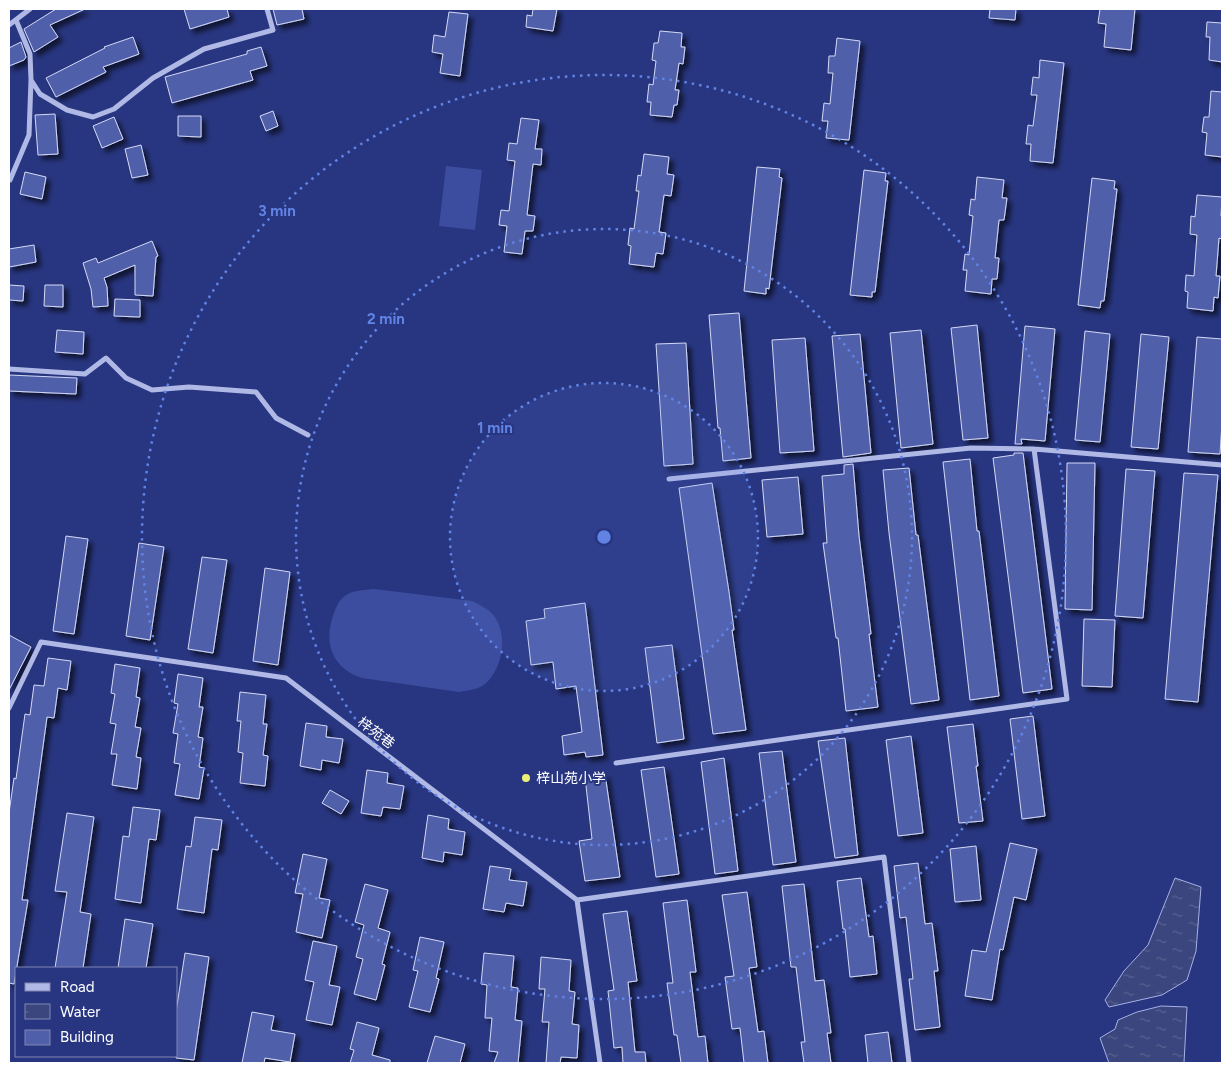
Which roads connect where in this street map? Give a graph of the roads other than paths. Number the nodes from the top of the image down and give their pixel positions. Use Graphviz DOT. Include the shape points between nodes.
graph roads {
  1 [pos="30,9"];
  2 [pos="267,9"];
  3 [pos="16,20"];
  4 [pos="9,25"];
  5 [pos="31,80"];
  6 [pos="10,180"];
  7 [pos="9,369"];
  8 [pos="308,436"];
  9 [pos="1034,449"];
  10 [pos="1222,465"];
  11 [pos="669,479"];
  12 [pos="9,708"];
  13 [pos="616,763"];
  14 [pos="577,900"];
  15 [pos="600,1063"];
  16 [pos="909,1063"];
  1 -- 3 [label="street"];
  2 -- 5 [label="street" via="273,30 204,48 153,78 114,110 94,117 67,110 40,94"];
  3 -- 4 [label="street"];
  3 -- 5 [label="street" via="30,54"];
  5 -- 6 [label="street" via="29,136"];
  7 -- 8 [label="street" via="85,374 106,358 126,378 152,390 190,387 256,392 276,418"];
  9 -- 10 [label="street"];
  9 -- 11 [label="street" via="971,448"];
  9 -- 13 [label="street" via="1067,699"];
  12 -- 14 [label="street, 梓苑巷" via="41,642 286,678"];
  14 -- 15 [label="street"];
  14 -- 16 [label="street" via="884,857"];
}
